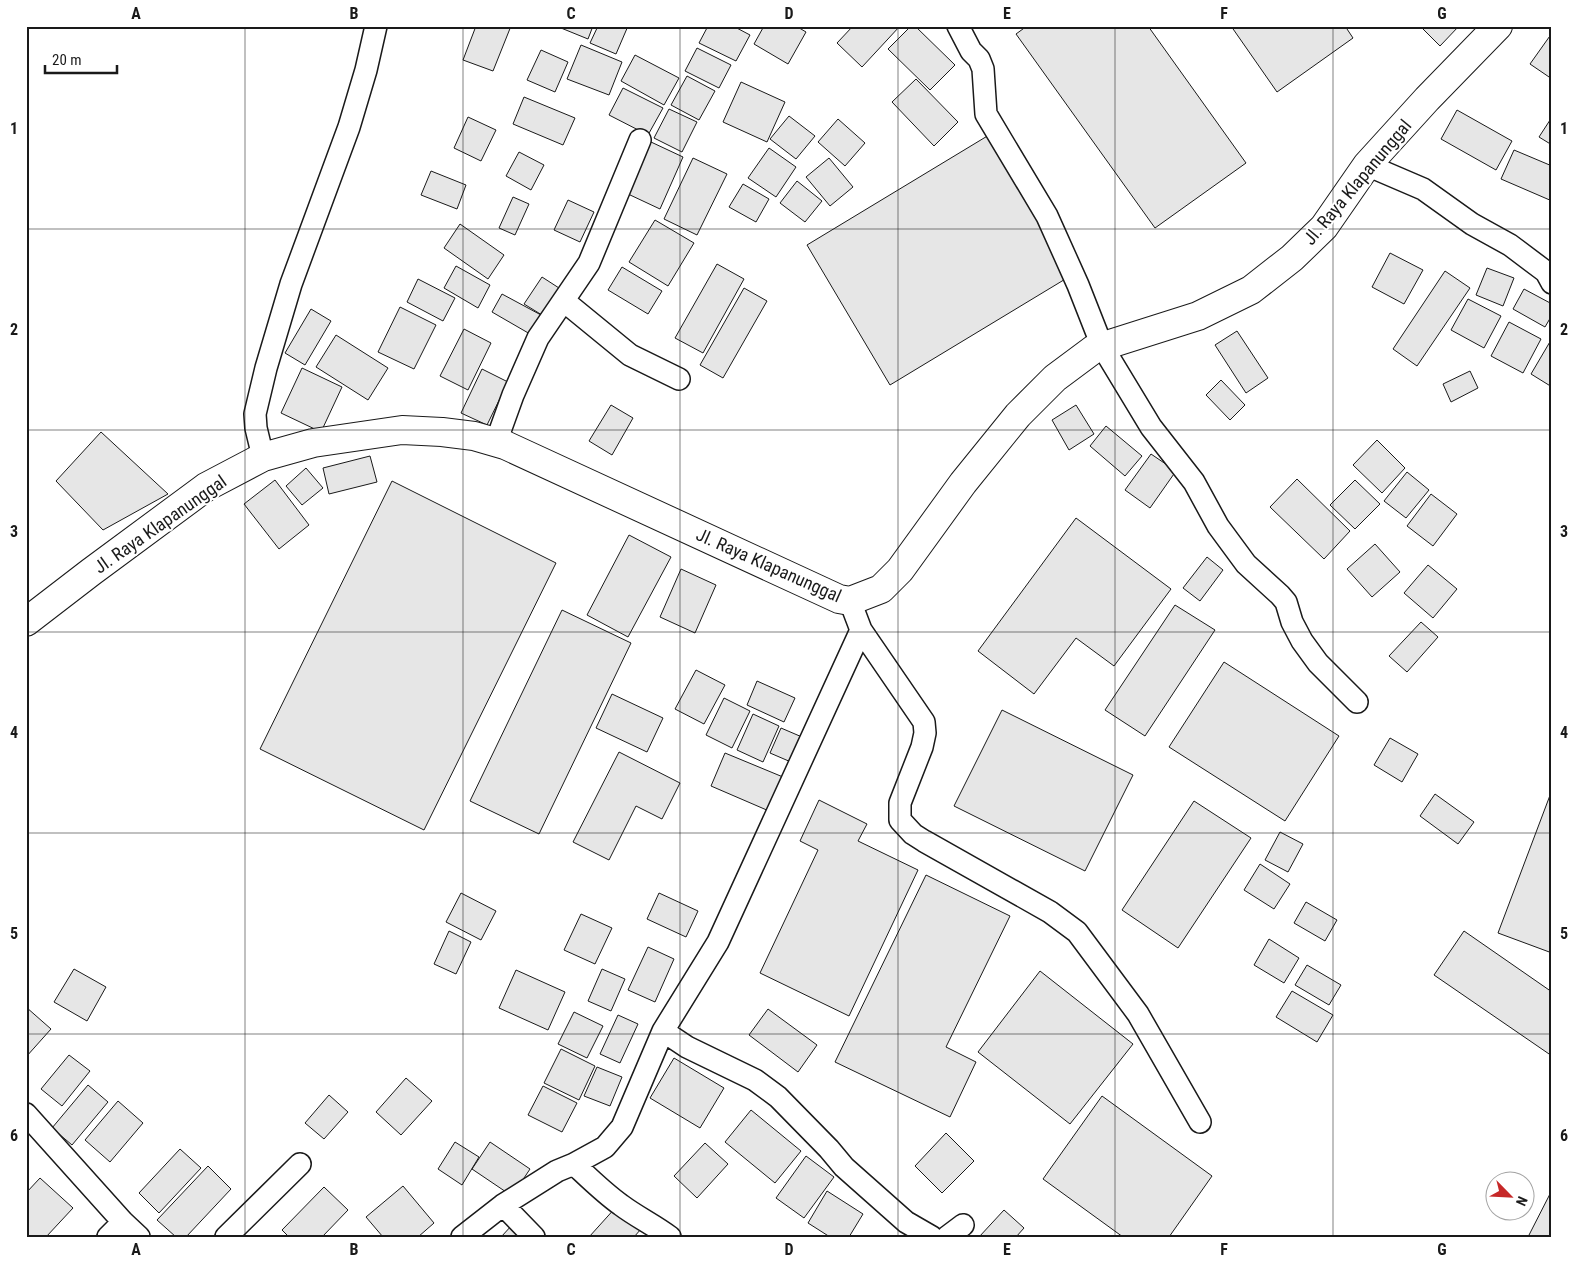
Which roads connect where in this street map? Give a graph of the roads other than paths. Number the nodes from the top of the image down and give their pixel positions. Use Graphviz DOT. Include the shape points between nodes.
graph roads {
  1 [pos="376,26"];
  2 [pos="958,26"];
  3 [pos="1498,26"];
  4 [pos="640,140"];
  5 [pos="1367,165"];
  6 [pos="1552,283"];
  7 [pos="564,301"];
  8 [pos="1102,346"];
  9 [pos="679,379"];
  10 [pos="496,442"];
  11 [pos="263,457"];
  12 [pos="850,601"];
  13 [pos="26,622"];
  14 [pos="861,630"];
  15 [pos="1357,702"];
  16 [pos="663,1032"];
  17 [pos="26,1114"];
  18 [pos="1200,1122"];
  19 [pos="300,1164"];
  20 [pos="574,1164"];
  21 [pos="503,1205"];
  22 [pos="116,1229"];
  23 [pos="139,1237"];
  24 [pos="226,1237"];
  25 [pos="462,1237"];
  26 [pos="534,1237"];
  27 [pos="670,1237"];
  28 [pos="932,1237"];
  1 -- 11 [label="street" via="349,127 291,284 266,368 256,414"];
  2 -- 8 [label="street" via="981,64 986,114 1047,216"];
  3 -- 5 [label="street, Jl. Raya Klapanunggal"];
  4 -- 7 [label="street" via="589,263"];
  5 -- 6 [label="street" via="1423,189 1472,224 1510,245 1546,272"];
  5 -- 8 [label="street, Jl. Raya Klapanunggal" via="1324,227 1292,258 1251,290 1198,316"];
  7 -- 9 [label="street" via="630,355"];
  7 -- 10 [label="street" via="538,338"];
  8 -- 12 [label="street, Jl. Raya Klapanunggal" via="1055,378 1018,415 963,482 900,570 881,589"];
  8 -- 15 [label="street" via="1152,427 1194,482 1218,526 1246,564 1286,602 1292,622 1318,663"];
  10 -- 11 [label="street, Jl. Raya Klapanunggal" via="474,436 402,430 313,442"];
  10 -- 12 [label="street, Jl. Raya Klapanunggal" via="537,458 839,599"];
  11 -- 13 [label="street, Jl. Raya Klapanunggal" via="206,487"];
  12 -- 14 [label="street"];
  14 -- 16 [label="street" via="718,942"];
  14 -- 18 [label="street" via="924,722 922,747 900,803 900,820 924,841 1050,912 1076,932 1138,1014"];
  16 -- 20 [label="street" via="622,1127 605,1147"];
  16 -- 28 [label="street" via="755,1080 778,1097 844,1167 906,1222"];
  17 -- 22 [label="street"];
  19 -- 24 [label="street"];
  20 -- 21 [label="street" via="557,1170"];
  20 -- 27 [label="street" via="602,1191"];
  21 -- 25 [label="street"];
  21 -- 26 [label="street"];
  22 -- 23 [label="street"];
}
